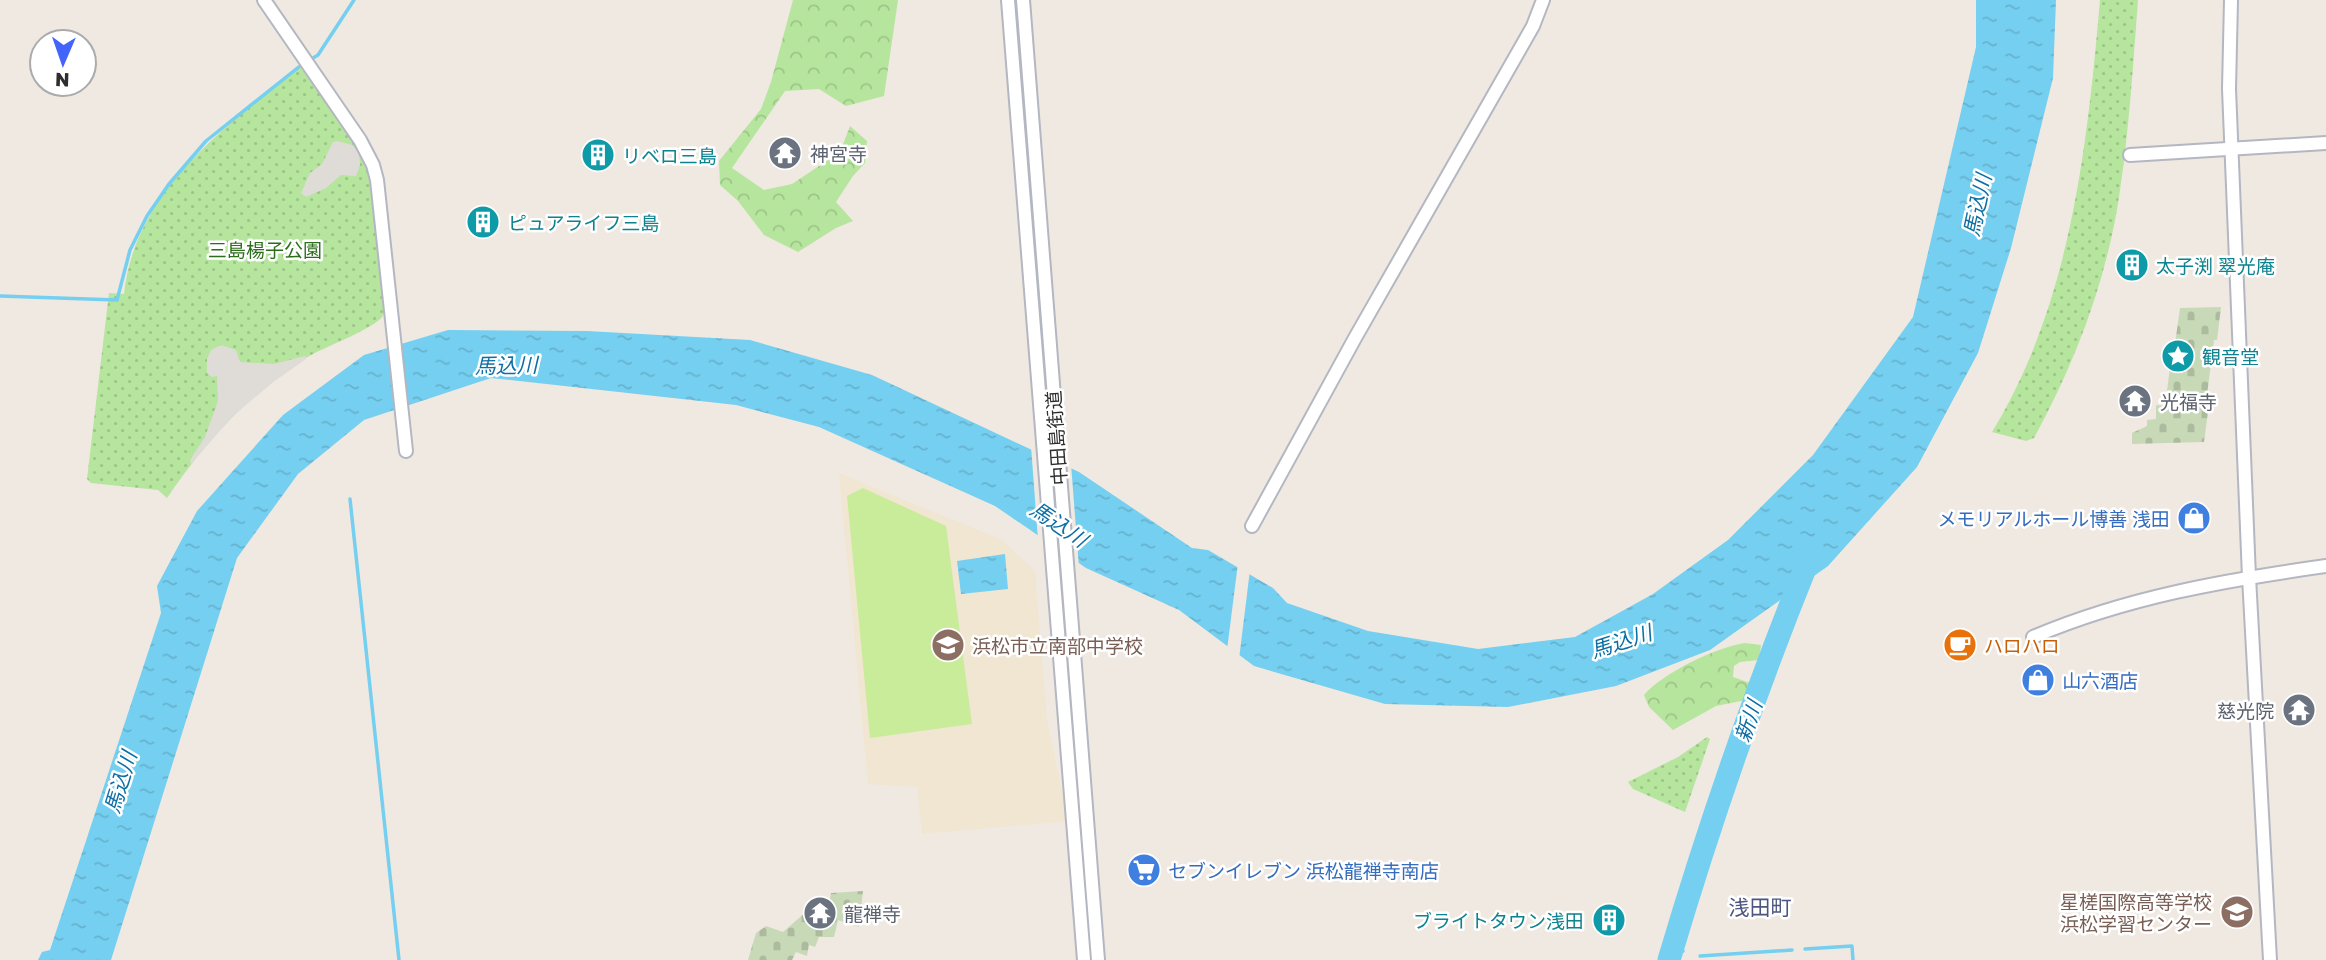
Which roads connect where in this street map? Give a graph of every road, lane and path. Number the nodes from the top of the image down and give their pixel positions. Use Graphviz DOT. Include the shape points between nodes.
graph roads {
  1 [pos="264,0"];
  2 [pos="1008,0"];
  3 [pos="1023,0"];
  4 [pos="1543,0"];
  5 [pos="2231,0"];
  6 [pos="2326,143"];
  7 [pos="2232,150"];
  8 [pos="2130,155"];
  9 [pos="405,445"];
  10 [pos="1252,526"];
  11 [pos="2326,566"];
  12 [pos="2249,577"];
  13 [pos="2033,637"];
  14 [pos="1084,960"];
  15 [pos="1098,960"];
  16 [pos="2270,960"];
  1 -- 9 [label="street" via="373,165"];
  2 -- 14 [label="street, 中田島街道"];
  3 -- 15 [label="street, 中田島街道"];
  4 -- 10 [label="street"];
  5 -- 7 [label="street"];
  6 -- 7 [label="street"];
  7 -- 8 [label="street"];
  7 -- 12 [label="street"];
  11 -- 12 [label="street"];
  12 -- 13 [label="street" via="2140,600"];
  12 -- 16 [label="street"];
}
